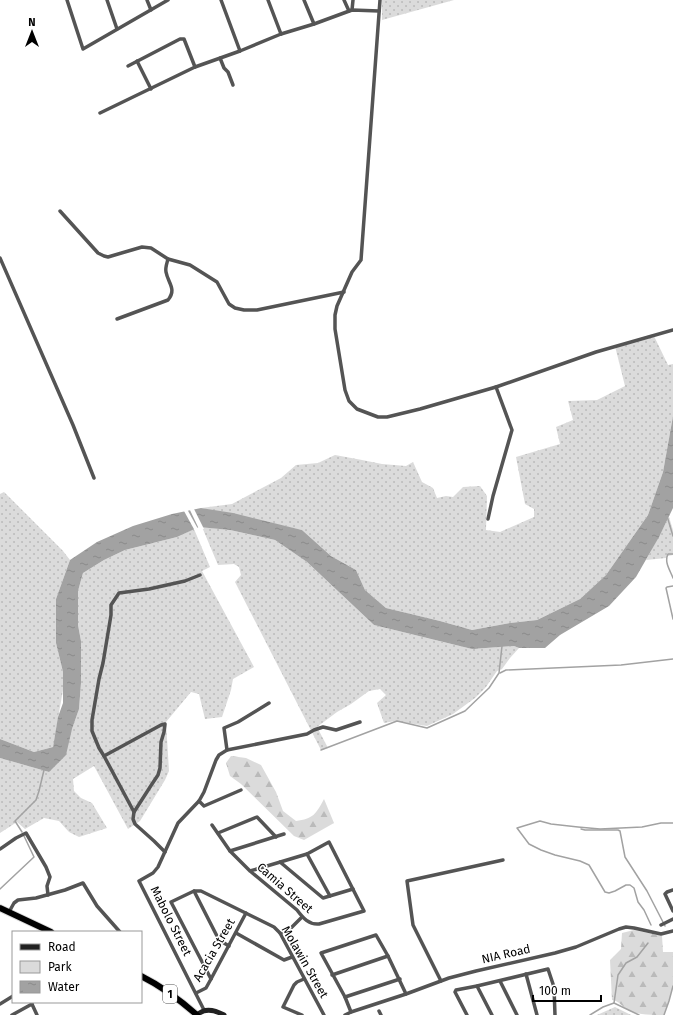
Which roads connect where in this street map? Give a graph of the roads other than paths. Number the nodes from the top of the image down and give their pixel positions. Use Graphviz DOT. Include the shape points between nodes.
graph roads {
  1 [pos="67,0"];
  2 [pos="106,0"];
  3 [pos="147,0"];
  4 [pos="168,0"];
  5 [pos="221,0"];
  6 [pos="268,0"];
  7 [pos="304,0"];
  8 [pos="344,0"];
  9 [pos="353,0"];
  10 [pos="380,0"];
  11 [pos="150,10"];
  12 [pos="350,10"];
  13 [pos="379,11"];
  14 [pos="314,24"];
  15 [pos="117,29"];
  16 [pos="280,34"];
  17 [pos="240,51"];
  18 [pos="220,58"];
  19 [pos="137,61"];
  20 [pos="128,66"];
  21 [pos="195,68"];
  22 [pos="233,85"];
  23 [pos="150,89"];
  24 [pos="100,113"];
  25 [pos="60,211"];
  26 [pos="0,258"];
  27 [pos="168,259"];
  28 [pos="344,292"];
  29 [pos="117,319"];
  30 [pos="673,330"];
  31 [pos="496,387"];
  32 [pos="94,478"];
  33 [pos="488,519"];
  34 [pos="200,575"];
  35 [pos="269,703"];
  36 [pos="360,722"];
  37 [pos="227,750"];
  38 [pos="104,756"];
  39 [pos="241,790"];
  40 [pos="199,801"];
  41 [pos="134,812"];
  42 [pos="212,825"];
  43 [pos="218,833"];
  44 [pos="284,834"];
  45 [pos="276,837"];
  46 [pos="0,849"];
  47 [pos="230,851"];
  48 [pos="165,852"];
  49 [pos="307,854"];
  50 [pos="503,860"];
  51 [pos="280,862"];
  52 [pos="250,871"];
  53 [pos="353,889"];
  54 [pos="673,890"];
  55 [pos="194,891"];
  56 [pos="48,895"];
  57 [pos="330,896"];
  58 [pos="0,908"];
  59 [pos="673,911"];
  60 [pos="8,912"];
  61 [pos="246,913"];
  62 [pos="302,917"];
  63 [pos="673,919"];
  64 [pos="661,925"];
  65 [pos="673,930"];
  66 [pos="49,931"];
  67 [pos="119,931"];
  68 [pos="236,933"];
  69 [pos="280,934"];
  70 [pos="229,946"];
  71 [pos="292,956"];
  72 [pos="388,956"];
  73 [pos="526,974"];
  74 [pos="332,975"];
  75 [pos="142,976"];
  76 [pos="304,978"];
  77 [pos="211,979"];
  78 [pos="400,979"];
  79 [pos="441,980"];
  80 [pos="500,981"];
  81 [pos="477,986"];
  82 [pos="196,993"];
  83 [pos="406,994"];
  84 [pos="12,997"];
  85 [pos="345,997"];
  86 [pos="32,1003"];
  87 [pos="0,1004"];
  88 [pos="204,1010"];
  89 [pos="379,1011"];
  90 [pos="351,1012"];
  91 [pos="12,1015"];
  92 [pos="37,1015"];
  93 [pos="197,1015"];
  94 [pos="224,1015"];
  95 [pos="302,1015"];
  96 [pos="324,1015"];
  97 [pos="345,1015"];
  98 [pos="381,1015"];
  99 [pos="467,1015"];
  100 [pos="492,1015"];
  101 [pos="517,1015"];
  102 [pos="537,1015"];
  103 [pos="555,1015"];
  1 -- 15 [label="street" via="83,49"];
  2 -- 15 [label="street"];
  3 -- 11 [label="street"];
  4 -- 11 [label="street"];
  5 -- 17 [label="street"];
  6 -- 16 [label="street"];
  7 -- 14 [label="street"];
  8 -- 12 [label="street"];
  9 -- 12 [label="street"];
  10 -- 13 [label="street"];
  11 -- 15 [label="street"];
  12 -- 13 [label="street"];
  12 -- 14 [label="street"];
  13 -- 28 [label="street" via="361,260 352,272"];
  14 -- 16 [label="street"];
  16 -- 17 [label="street"];
  17 -- 18 [label="street"];
  18 -- 21 [label="street"];
  18 -- 22 [label="street"];
  19 -- 20 [label="street"];
  19 -- 21 [label="street" via="184,39"];
  19 -- 23 [label="street"];
  21 -- 23 [label="street"];
  23 -- 24 [label="street"];
  25 -- 27 [label="street" via="98,253 104,256 142,247 151,248"];
  26 -- 32 [label="street"];
  27 -- 28 [label="street" via="190,265 217,282 229,304 244,310 257,310"];
  27 -- 29 [label="street" via="165,271 172,290 168,300"];
  28 -- 31 [label="street" via="337,306 335,329 345,390 349,402 357,409 378,417 387,417"];
  30 -- 31 [label="street" via="596,352"];
  31 -- 33 [label="street" via="512,430"];
  34 -- 38 [label="street" via="149,589 119,593 111,605 92,720 92,731"];
  35 -- 37 [label="street" via="224,728"];
  36 -- 37 [label="street" via="336,730 323,727 307,734"];
  37 -- 40 [label="street, Mabolo Street" via="216,760"];
  38 -- 41 [label="street"];
  38 -- 41 [label="street" via="165,724 158,775"];
  39 -- 40 [label="street" via="204,806"];
  40 -- 48 [label="street, Mabolo Street" via="178,823"];
  41 -- 48 [label="street" via="135,824"];
  42 -- 43 [label="street, Camia Street"];
  43 -- 45 [label="street" via="257,817"];
  43 -- 47 [label="street, Camia Street"];
  44 -- 45 [label="street"];
  45 -- 47 [label="street"];
  46 -- 56 [label="street" via="26,833 50,877"];
  47 -- 52 [label="street, Camia Street"];
  48 -- 82 [label="street, Mabolo Street" via="153,873 139,881"];
  49 -- 51 [label="street"];
  49 -- 53 [label="street" via="329,842"];
  49 -- 57 [label="street"];
  50 -- 79 [label="street" via="407,881 413,925"];
  51 -- 52 [label="street"];
  51 -- 57 [label="street" via="323,898"];
  52 -- 62 [label="street, Camia Street"];
  53 -- 57 [label="street"];
  53 -- 62 [label="street, Camia Street" via="364,911 319,924 310,923"];
  54 -- 59 [label="street" via="665,894"];
  55 -- 61 [label="street, Molawin Street" via="201,891"];
  55 -- 70 [label="street" via="219,940"];
  55 -- 77 [label="street" via="171,902"];
  56 -- 60 [label="street" via="18,900"];
  56 -- 67 [label="street" via="83,883 97,906"];
  58 -- 60 [label="highway"];
  60 -- 66 [label="highway"];
  61 -- 68 [label="street, Acacia Street"];
  61 -- 69 [label="street, Molawin Street" via="274,927"];
  62 -- 69 [label="street"];
  63 -- 64 [label="street"];
  65 -- 79 [label="street, NIA Road" via="661,934 626,927 576,947"];
  68 -- 70 [label="street, Acacia Street"];
  68 -- 71 [label="street" via="284,960"];
  69 -- 71 [label="street, Molawin Street"];
  70 -- 77 [label="street, Acacia Street"];
  71 -- 76 [label="street, Molawin Street"];
  72 -- 74 [label="street"];
  72 -- 74 [label="street" via="376,935 321,953"];
  72 -- 78 [label="street"];
  73 -- 80 [label="street"];
  73 -- 102 [label="street"];
  73 -- 103 [label="street" via="548,969 554,987"];
  74 -- 85 [label="street"];
  75 -- 93 [label="highway, 1" via="152,981"];
  76 -- 95 [label="street" via="294,985 283,1007"];
  76 -- 96 [label="street, Molawin Street"];
  77 -- 82 [label="street, Acacia Street" via="206,988"];
  78 -- 83 [label="street"];
  78 -- 85 [label="street"];
  79 -- 83 [label="street, NIA Road"];
  80 -- 81 [label="street"];
  80 -- 101 [label="street"];
  81 -- 99 [label="street" via="455,990"];
  81 -- 100 [label="street"];
  82 -- 88 [label="street, Mabolo Street"];
  83 -- 90 [label="street, NIA Road"];
  84 -- 87 [label="street"];
  85 -- 90 [label="street"];
  86 -- 91 [label="street"];
  86 -- 92 [label="street"];
  88 -- 93 [label="main road"];
  88 -- 94 [label="main road"];
  89 -- 98 [label="street"];
  90 -- 97 [label="street, NIA Road"];
}
